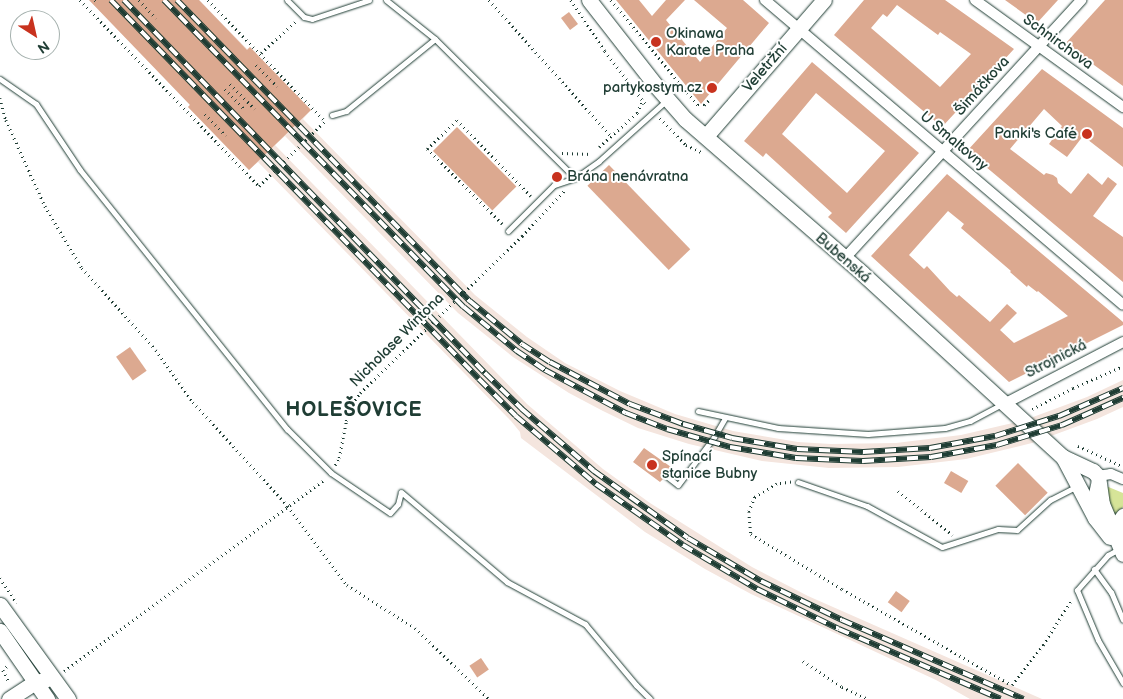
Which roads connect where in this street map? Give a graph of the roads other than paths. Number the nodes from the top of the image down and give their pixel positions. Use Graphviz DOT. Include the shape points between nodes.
graph roads {
  1 [pos="287,0"];
  2 [pos="369,0"];
  3 [pos="386,0"];
  4 [pos="589,0"];
  5 [pos="765,0"];
  6 [pos="824,0"];
  7 [pos="975,0"];
  8 [pos="1081,0"];
  9 [pos="799,29"];
  10 [pos="435,39"];
  11 [pos="1038,46"];
  12 [pos="0,79"];
  13 [pos="667,100"];
  14 [pos="1123,107"];
  15 [pos="332,115"];
  16 [pos="706,136"];
  17 [pos="943,151"];
  18 [pos="575,178"];
  19 [pos="508,231"];
  20 [pos="845,258"];
  21 [pos="1123,305"];
  22 [pos="1123,342"];
  23 [pos="1004,404"];
  24 [pos="698,411"];
  25 [pos="725,418"];
  26 [pos="1063,456"];
  27 [pos="666,475"];
  28 [pos="1098,476"];
  29 [pos="1123,479"];
  30 [pos="798,482"];
  31 [pos="1079,485"];
  32 [pos="1123,516"];
  33 [pos="1095,518"];
  34 [pos="1119,547"];
  35 [pos="1094,569"];
  36 [pos="0,605"];
  37 [pos="1123,620"];
  38 [pos="0,632"];
  39 [pos="36,682"];
  40 [pos="1123,682"];
  41 [pos="63,686"];
  42 [pos="10,699"];
  43 [pos="48,699"];
  44 [pos="650,699"];
  1 -- 2 [label="lane" via="302,15 312,18"];
  3 -- 10 [label="lane"];
  4 -- 13 [label="main road, Bubenská"];
  5 -- 9 [label="street, U Smaltovny"];
  6 -- 9 [label="main road, Veletržní"];
  7 -- 11 [label="street, Schnirchova"];
  8 -- 11 [label="street, Šimáčkova"];
  9 -- 16 [label="main road, Veletržní"];
  9 -- 17 [label="street, U Smaltovny"];
  10 -- 15 [label="lane" via="346,111"];
  10 -- 18 [label="lane"];
  11 -- 14 [label="street, Schnirchova"];
  11 -- 17 [label="street, Šimáčkova"];
  12 -- 44 [label="lane" via="36,104 80,170 263,399 331,473 390,513 398,504 400,492 507,582 585,624"];
  13 -- 16 [label="main road, Bubenská"];
  13 -- 18 [label="lane" via="599,161"];
  16 -- 20 [label="main road, Bubenská"];
  17 -- 20 [label="street, Šimáčkova"];
  17 -- 21 [label="street, U Smaltovny"];
  18 -- 19 [label="lane" via="554,185"];
  20 -- 23 [label="main road, Bubenská"];
  22 -- 23 [label="street, Strojnická"];
  23 -- 25 [label="lane" via="959,424 893,434 810,432"];
  23 -- 26 [label="main road, Bubenská"];
  24 -- 25 [label="lane"];
  25 -- 27 [label="lane" via="678,485"];
  26 -- 28 [label="main road, Bubenská" via="1088,467"];
  26 -- 31 [label="main road"];
  28 -- 29 [label="street, Bubenská" via="1111,474"];
  28 -- 33 [label="street" via="1093,498"];
  28 -- 34 [label="main road" via="1102,504"];
  30 -- 31 [label="lane" via="867,506 942,547 998,529 1017,530 1050,500"];
  31 -- 33 [label="main road"];
  32 -- 34 [label="main road" via="1118,523"];
  33 -- 34 [label="main road"];
  34 -- 35 [label="lane"];
  35 -- 37 [label="lane" via="1111,592"];
  35 -- 40 [label="lane" via="1077,590 1098,640"];
  36 -- 41 [label="main road"];
  38 -- 39 [label="main road"];
  39 -- 41 [label="main road" via="48,680"];
  39 -- 42 [label="main road"];
  39 -- 43 [label="main road"];
  41 -- 43 [label="main road"];
}
